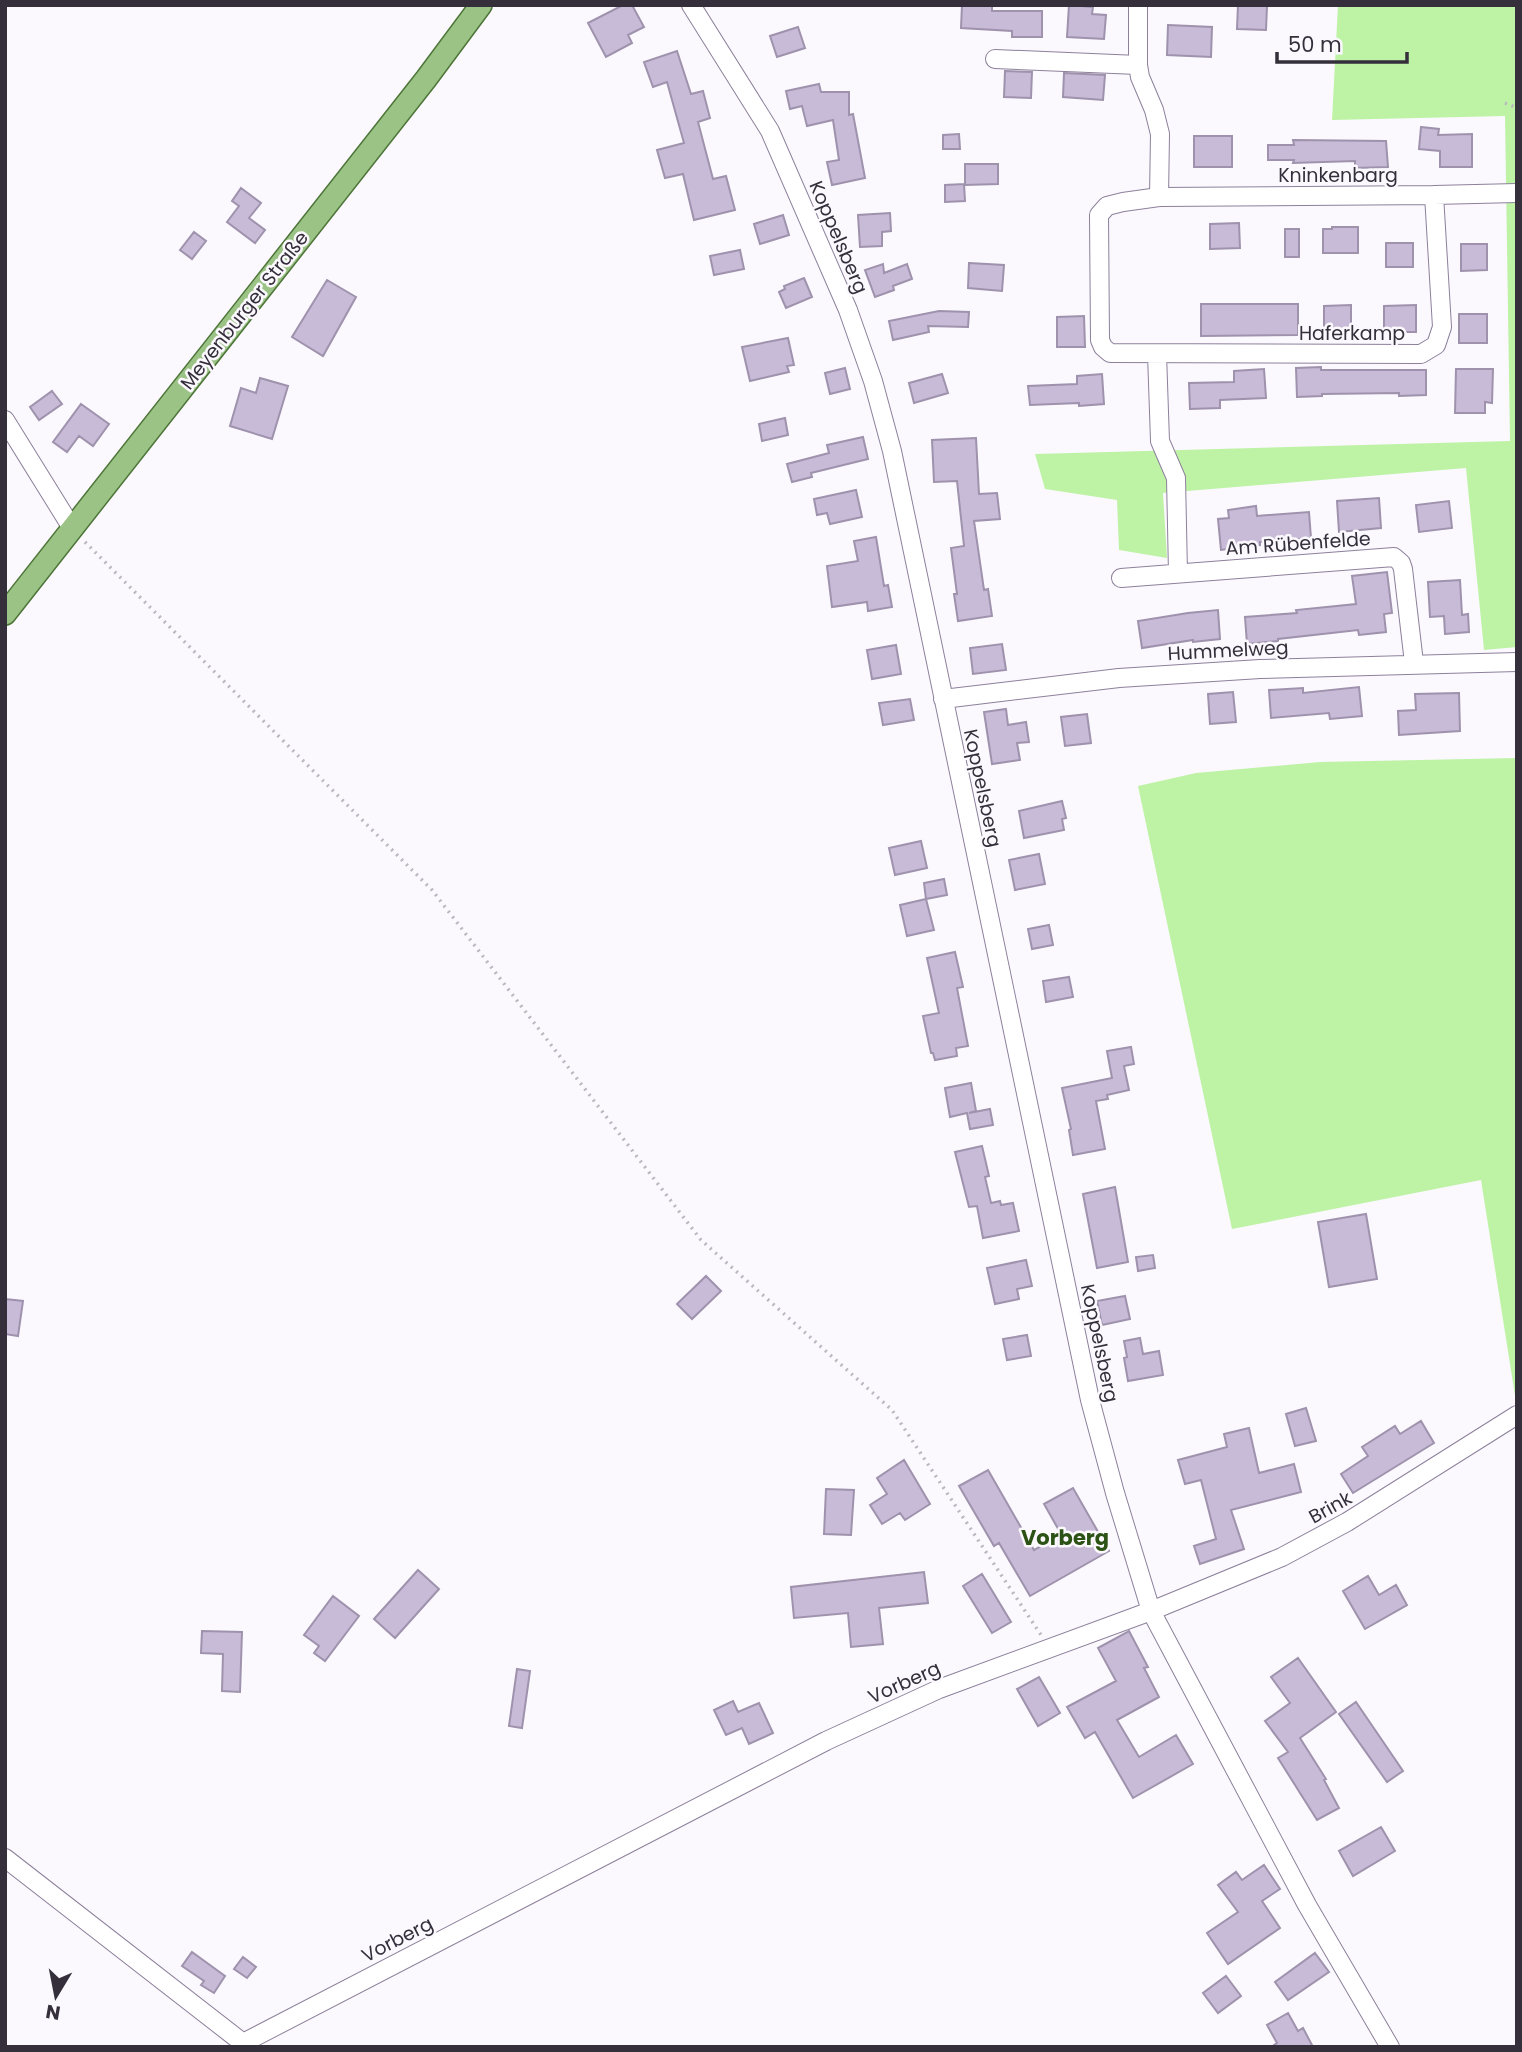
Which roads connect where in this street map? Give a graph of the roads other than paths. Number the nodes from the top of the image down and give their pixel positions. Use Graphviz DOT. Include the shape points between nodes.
graph roads {
  1 [pos="481,5"];
  2 [pos="691,5"];
  3 [pos="1138,5"];
  4 [pos="995,59"];
  5 [pos="1138,65"];
  6 [pos="1517,193"];
  7 [pos="1434,195"];
  8 [pos="1159,197"];
  9 [pos="1157,354"];
  10 [pos="5,420"];
  11 [pos="72,528"];
  12 [pos="1178,573"];
  13 [pos="1121,578"];
  14 [pos="5,614"];
  15 [pos="1517,662"];
  16 [pos="1414,663"];
  17 [pos="943,699"];
  18 [pos="1517,1415"];
  19 [pos="1151,1611"];
  20 [pos="5,1858"];
  21 [pos="241,2045"];
  22 [pos="1390,2047"];
  1 -- 11 [label="main road, Meyenburger Straße"];
  2 -- 17 [label="street, Koppelsberg" via="771,131 848,310 892,451"];
  3 -- 5 [label="street"];
  4 -- 5 [label="street"];
  5 -- 8 [label="street" via="1160,134"];
  6 -- 7 [label="street, Kninkenbarg"];
  7 -- 8 [label="street, Kninkenbarg"];
  7 -- 9 [label="street, Haferkamp" via="1442,327 1431,349 1421,354"];
  8 -- 9 [label="street, Kninkenbarg" via="1107,206 1099,215 1102,347 1110,353"];
  9 -- 12 [label="street" via="1160,441 1176,478"];
  10 -- 11 [label="street"];
  11 -- 14 [label="main road, Meyenburger Straße"];
  12 -- 13 [label="street, Am Rübenfelde"];
  12 -- 16 [label="street, Am Rübenfelde" via="1394,558 1403,569"];
  15 -- 16 [label="street, Hummelweg"];
  16 -- 17 [label="street, Hummelweg" via="1119,678"];
  17 -- 19 [label="street, Koppelsberg" via="1090,1400"];
  18 -- 19 [label="street, Brink" via="1348,1522 1282,1557"];
  19 -- 21 [label="street, Vorberg" via="939,1689 826,1741"];
  19 -- 22 [label="street" via="1307,1905"];
  20 -- 21 [label="street, Vorberg"];
}
